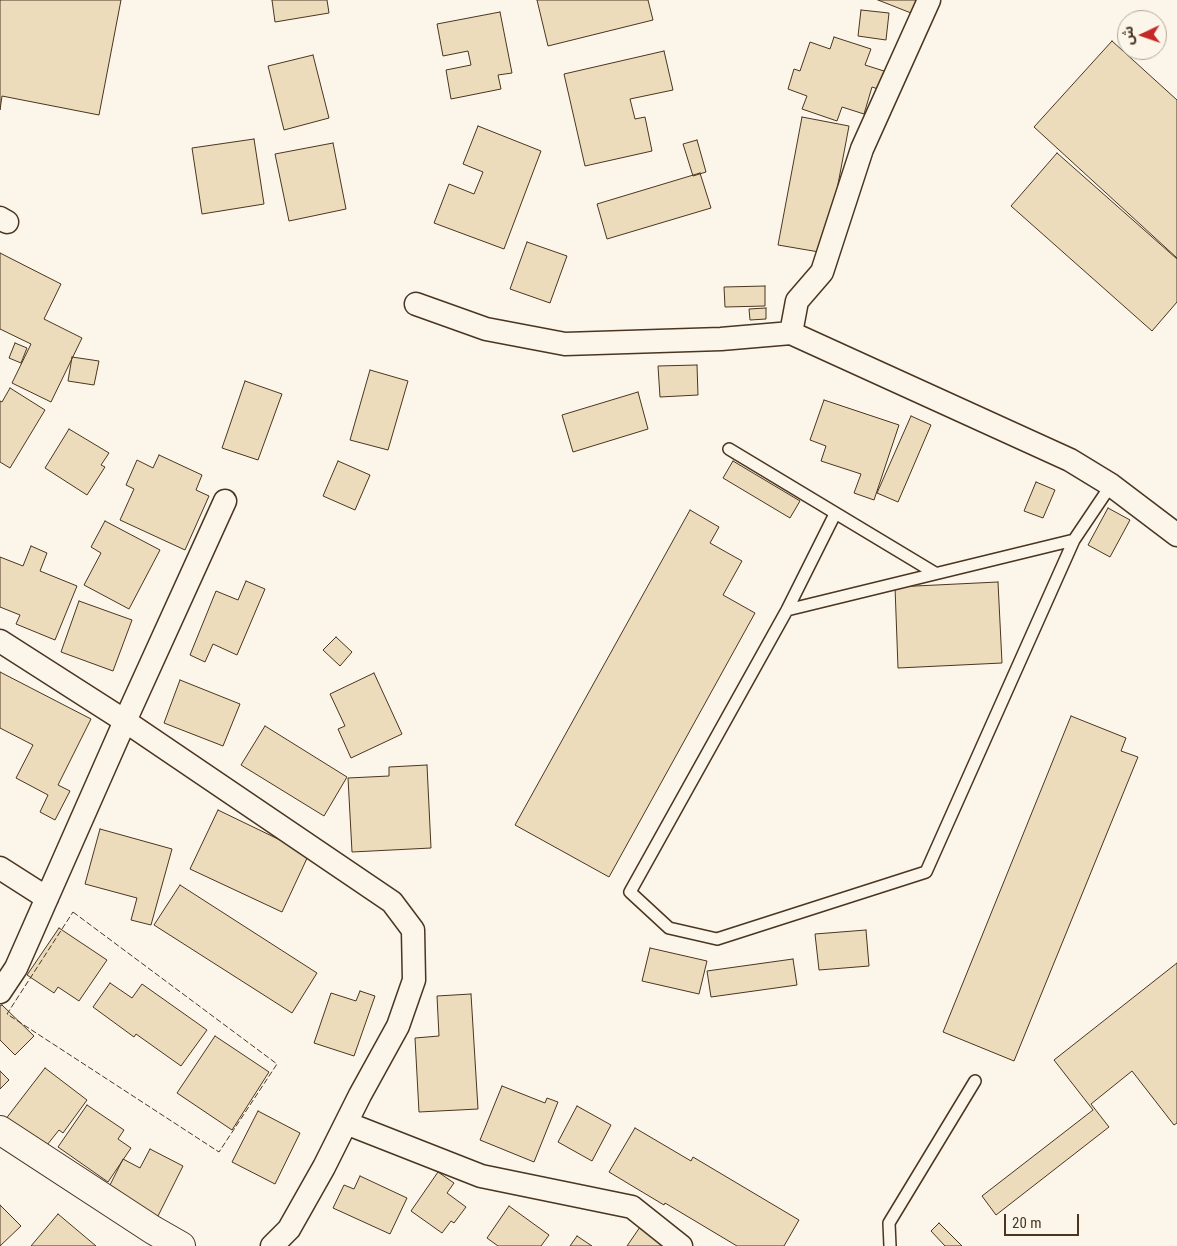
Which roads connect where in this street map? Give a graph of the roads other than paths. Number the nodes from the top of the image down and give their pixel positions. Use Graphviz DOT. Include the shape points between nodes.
graph roads {
  1 [pos="929,0"];
  2 [pos="416,304"];
  3 [pos="791,333"];
  4 [pos="729,449"];
  5 [pos="1111,485"];
  6 [pos="225,501"];
  7 [pos="834,514"];
  8 [pos="1177,535"];
  9 [pos="1074,540"];
  10 [pos="936,573"];
  11 [pos="787,610"];
  12 [pos="0,641"];
  13 [pos="125,721"];
  14 [pos="0,868"];
  15 [pos="47,898"];
  16 [pos="0,992"];
  17 [pos="975,1081"];
  18 [pos="346,1123"];
  19 [pos="0,1130"];
  20 [pos="182,1246"];
  21 [pos="272,1246"];
  22 [pos="681,1246"];
  23 [pos="890,1246"];
  1 -- 3 [label="street" via="862,149 822,272 797,300"];
  2 -- 3 [label="street" via="486,329 564,344 721,339"];
  3 -- 5 [label="street" via="1070,460"];
  4 -- 7 [label="lane"];
  5 -- 8 [label="street"];
  5 -- 9 [label="lane"];
  6 -- 13 [label="street"];
  7 -- 10 [label="lane"];
  7 -- 11 [label="lane"];
  9 -- 10 [label="lane"];
  9 -- 11 [label="lane" via="926,872 717,939 670,928 630,892"];
  10 -- 11 [label="lane"];
  12 -- 13 [label="street"];
  13 -- 15 [label="street"];
  13 -- 18 [label="street" via="392,902 413,930 414,980 398,1026"];
  14 -- 15 [label="street"];
  15 -- 16 [label="street" via="16,968"];
  17 -- 23 [label="lane" via="889,1223"];
  18 -- 21 [label="street" via="288,1229"];
  18 -- 22 [label="street" via="481,1176 632,1207"];
  19 -- 20 [label="street"];
}
